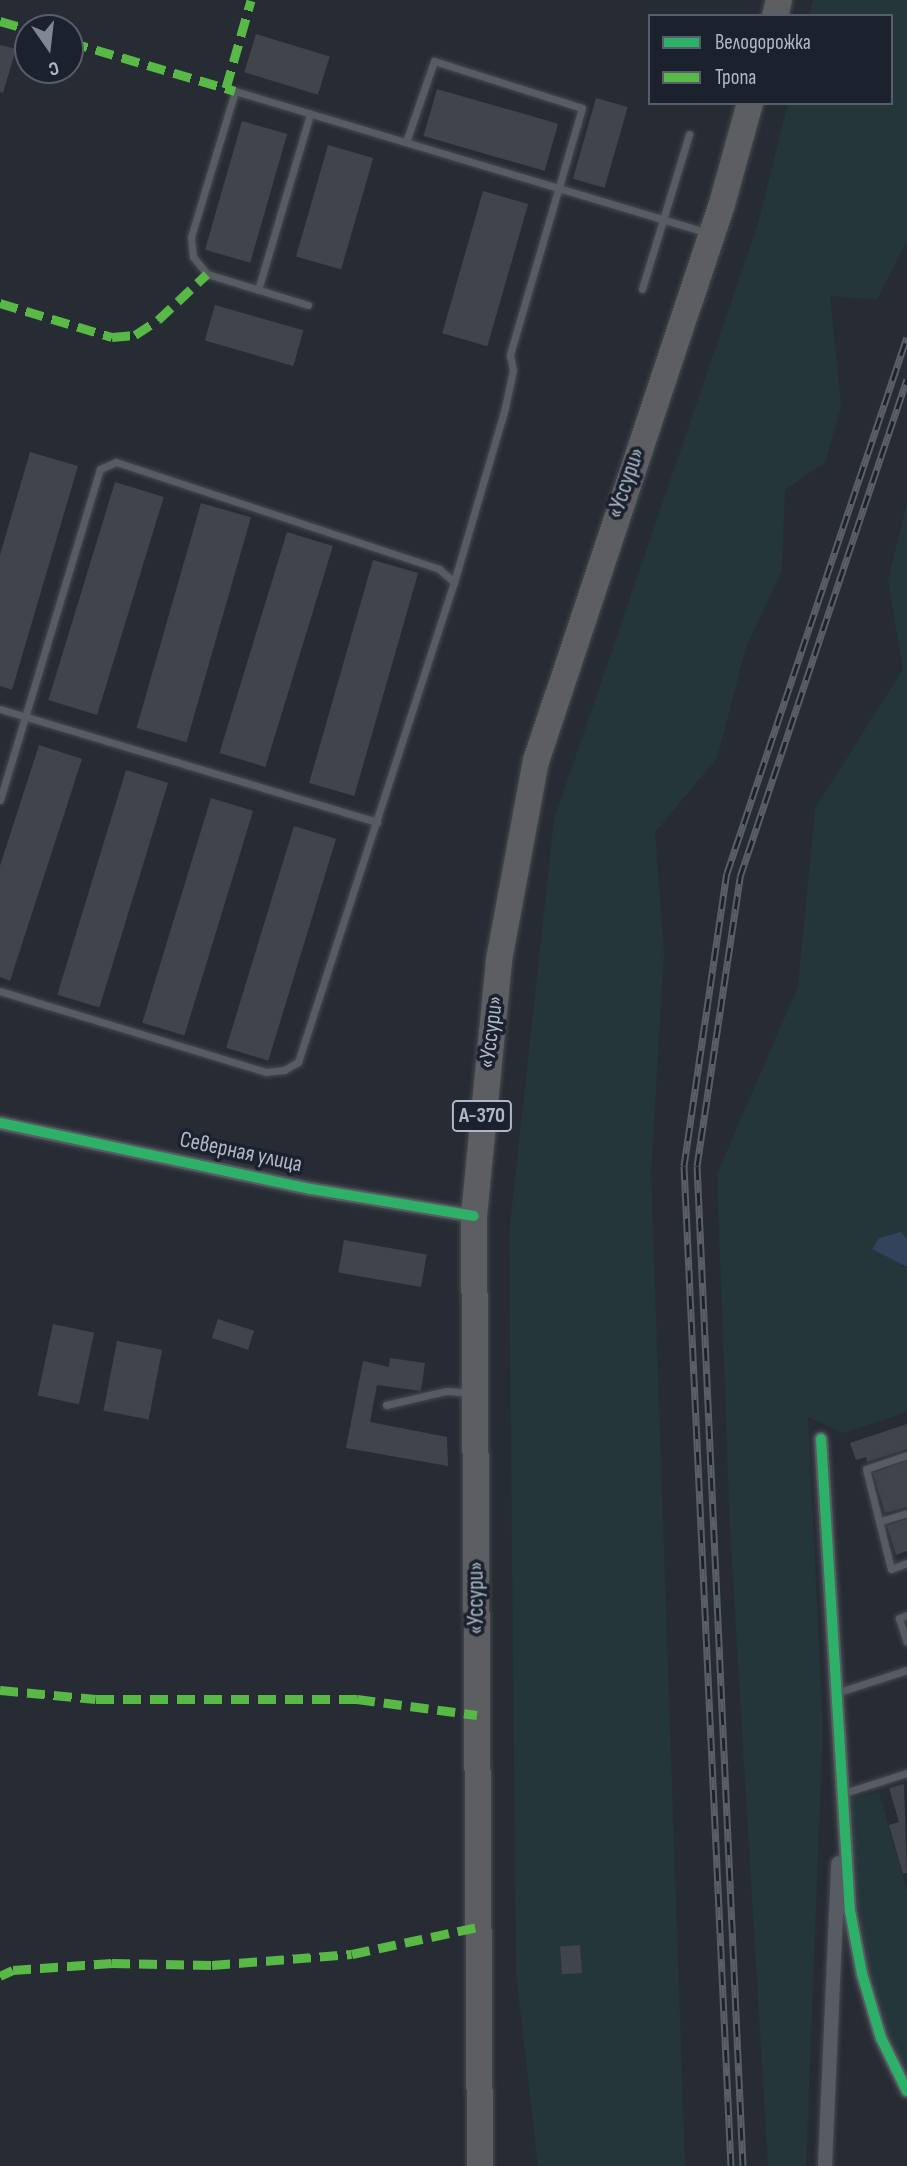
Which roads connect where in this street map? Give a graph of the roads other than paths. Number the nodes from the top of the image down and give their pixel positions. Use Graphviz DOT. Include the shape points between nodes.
graph roads {
  1 [pos="749,105"];
  2 [pos="310,114"];
  3 [pos="689,134"];
  4 [pos="406,142"];
  5 [pos="558,190"];
  6 [pos="665,220"];
  7 [pos="711,234"];
  8 [pos="642,289"];
  9 [pos="258,290"];
  10 [pos="308,305"];
  11 [pos="454,582"];
  12 [pos="0,709"];
  13 [pos="26,717"];
  14 [pos="0,800"];
  15 [pos="377,822"];
  16 [pos="0,991"];
  17 [pos="0,1123"];
  18 [pos="474,1216"];
  19 [pos="476,1393"];
  20 [pos="386,1405"];
  21 [pos="821,1439"];
  22 [pos="907,1455"];
  23 [pos="907,1513"];
  24 [pos="881,1521"];
  25 [pos="907,1563"];
  26 [pos="907,1615"];
  27 [pos="907,1642"];
  28 [pos="907,1670"];
  29 [pos="836,1693"];
  30 [pos="907,1773"];
  31 [pos="840,1795"];
  32 [pos="907,2091"];
  33 [pos="480,2166"];
  34 [pos="825,2166"];
  1 -- 7 [label="highway, «Уссури» / А-370"];
  2 -- 4 [label="lane"];
  2 -- 9 [label="lane"];
  2 -- 9 [label="lane" via="235,91 195,224 193,257 207,274"];
  3 -- 6 [label="lane"];
  4 -- 5 [label="lane"];
  4 -- 5 [label="lane" via="434,61 582,108"];
  5 -- 6 [label="lane"];
  5 -- 11 [label="lane" via="510,355 513,370 505,408"];
  6 -- 7 [label="lane"];
  6 -- 8 [label="lane"];
  7 -- 18 [label="highway, «Уссури» / А-370" via="536,761 499,960"];
  9 -- 10 [label="lane"];
  11 -- 13 [label="lane" via="439,569 116,462 100,469"];
  11 -- 15 [label="lane"];
  12 -- 13 [label="lane"];
  13 -- 14 [label="lane"];
  13 -- 15 [label="lane"];
  15 -- 16 [label="lane" via="306,1046 298,1062 284,1070 266,1072"];
  17 -- 18 [label="street, Северная улица" via="311,1189"];
  18 -- 19 [label="highway, «Уссури» / А-370"];
  19 -- 20 [label="lane" via="446,1391"];
  19 -- 33 [label="highway, «Уссури» / А-370"];
  21 -- 29 [label="street"];
  22 -- 24 [label="lane" via="866,1469"];
  23 -- 24 [label="lane"];
  24 -- 25 [label="lane" via="891,1569"];
  26 -- 27 [label="lane" via="899,1618"];
  28 -- 29 [label="lane"];
  29 -- 31 [label="street"];
  30 -- 31 [label="lane"];
  31 -- 32 [label="street" via="850,1911 862,1974 881,2038"];
  31 -- 34 [label="street"];
}
